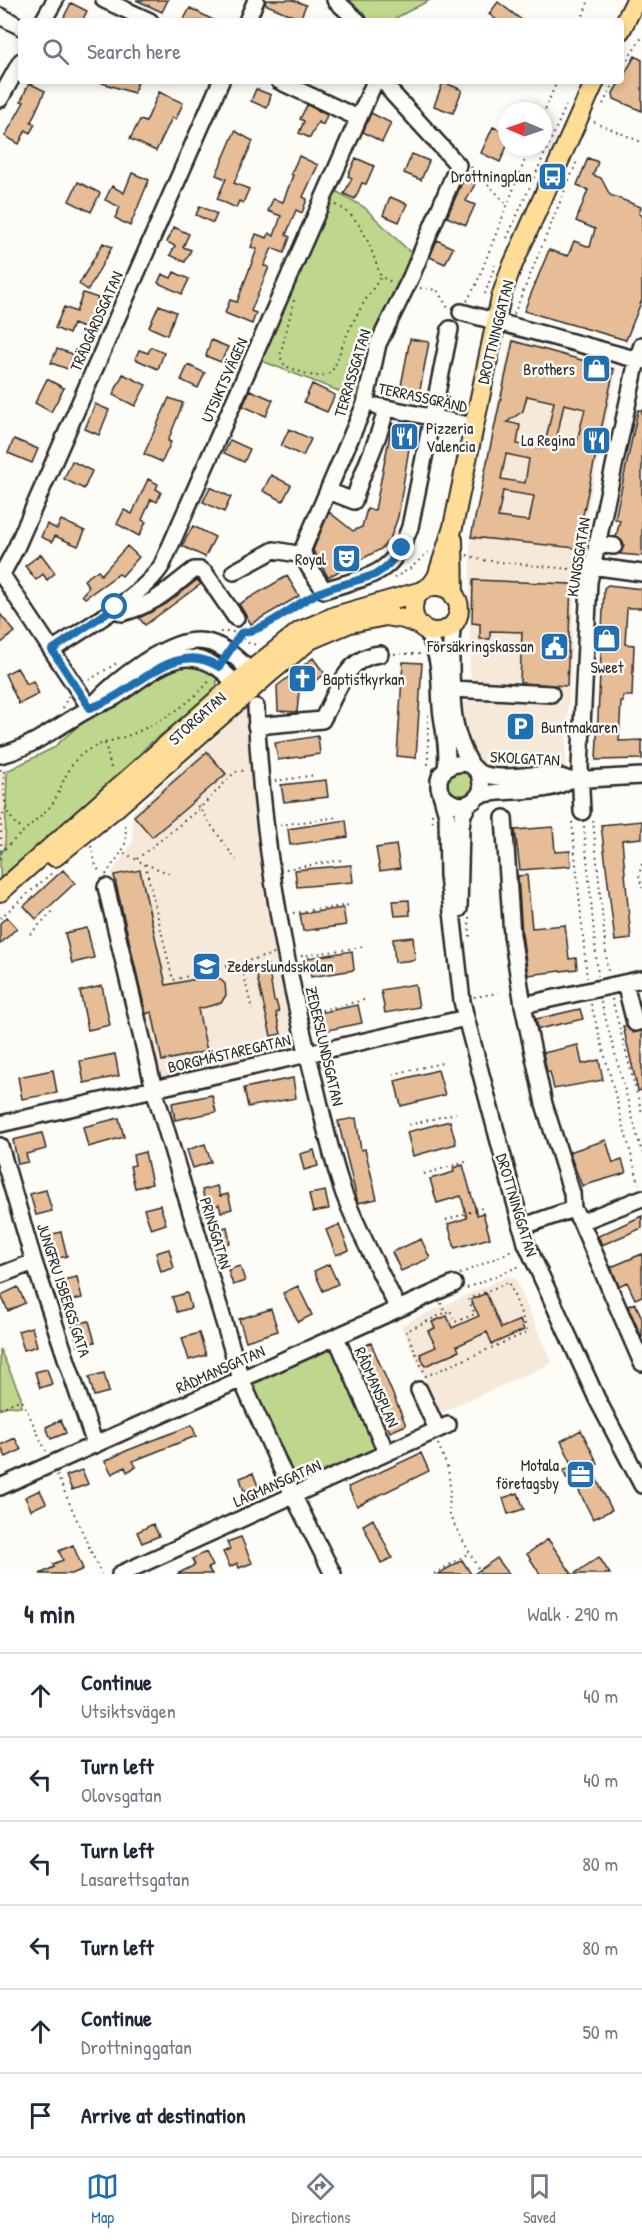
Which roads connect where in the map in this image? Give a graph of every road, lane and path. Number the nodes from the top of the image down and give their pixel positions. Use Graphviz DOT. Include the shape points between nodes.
graph roads {
  1 [pos="54,0"];
  2 [pos="104,0"];
  3 [pos="256,0"];
  4 [pos="335,0"];
  5 [pos="589,0"];
  6 [pos="636,0"];
  7 [pos="0,16"];
  8 [pos="45,18"];
  9 [pos="143,18"];
  10 [pos="248,18"];
  11 [pos="355,18"];
  12 [pos="582,18"];
  13 [pos="624,24"];
  14 [pos="18,25"];
  15 [pos="642,37"];
  16 [pos="624,65"];
  17 [pos="18,66"];
  18 [pos="220,84"];
  19 [pos="285,84"];
  20 [pos="374,84"];
  21 [pos="386,84"];
  22 [pos="556,84"];
  23 [pos="594,84"];
  24 [pos="613,84"];
  25 [pos="0,99"];
  26 [pos="548,102"];
  27 [pos="602,106"];
  28 [pos="598,114"];
  29 [pos="358,118"];
  30 [pos="642,138"];
  31 [pos="526,156"];
  32 [pos="459,165"];
  33 [pos="322,199"];
  34 [pos="507,204"];
  35 [pos="381,277"];
  36 [pos="401,286"];
  37 [pos="295,298"];
  38 [pos="454,310"];
  39 [pos="496,321"];
  40 [pos="450,329"];
  41 [pos="642,345"];
  42 [pos="639,361"];
  43 [pos="365,404"];
  44 [pos="386,408"];
  45 [pos="432,417"];
  46 [pos="474,426"];
  47 [pos="328,491"];
  48 [pos="453,527"];
  49 [pos="596,544"];
  50 [pos="614,546"];
  51 [pos="465,554"];
  52 [pos="303,555"];
  53 [pos="584,568"];
  54 [pos="234,572"];
  55 [pos="1,573"];
  56 [pos="642,573"];
  57 [pos="426,589"];
  58 [pos="324,590"];
  59 [pos="454,596"];
  60 [pos="115,607"];
  61 [pos="236,618"];
  62 [pos="453,624"];
  63 [pos="423,627"];
  64 [pos="52,650"];
  65 [pos="229,651"];
  66 [pos="427,653"];
  67 [pos="380,654"];
  68 [pos="219,667"];
  69 [pos="249,688"];
  70 [pos="451,689"];
  71 [pos="551,694"];
  72 [pos="90,708"];
  73 [pos="256,726"];
  74 [pos="105,743"];
  75 [pos="0,755"];
  76 [pos="446,768"];
  77 [pos="475,769"];
  78 [pos="0,770"];
  79 [pos="259,775"];
  80 [pos="316,775"];
  81 [pos="642,776"];
  82 [pos="114,778"];
  83 [pos="574,779"];
  84 [pos="441,794"];
  85 [pos="474,800"];
  86 [pos="194,801"];
  87 [pos="6,808"];
  88 [pos="199,809"];
  89 [pos="582,814"];
  90 [pos="338,817"];
  91 [pos="504,818"];
  92 [pos="124,821"];
  93 [pos="265,826"];
  94 [pos="24,830"];
  95 [pos="82,849"];
  96 [pos="1,852"];
  97 [pos="123,852"];
  98 [pos="0,859"];
  99 [pos="137,859"];
  100 [pos="236,860"];
  101 [pos="342,860"];
  102 [pos="145,864"];
  103 [pos="642,864"];
  104 [pos="57,868"];
  105 [pos="271,872"];
  106 [pos="173,875"];
  107 [pos="106,881"];
  108 [pos="642,888"];
  109 [pos="0,892"];
  110 [pos="0,904"];
  111 [pos="350,905"];
  112 [pos="469,909"];
  113 [pos="52,912"];
  114 [pos="278,916"];
  115 [pos="0,918"];
  116 [pos="30,934"];
  117 [pos="463,942"];
  118 [pos="362,947"];
  119 [pos="286,955"];
  120 [pos="241,962"];
  121 [pos="642,979"];
  122 [pos="625,983"];
  123 [pos="610,986"];
  124 [pos="473,988"];
  125 [pos="588,991"];
  126 [pos="498,993"];
  127 [pos="368,999"];
  128 [pos="523,1005"];
  129 [pos="252,1010"];
  130 [pos="298,1015"];
  131 [pos="466,1018"];
  132 [pos="642,1021"];
  133 [pos="307,1053"];
  134 [pos="442,1063"];
  135 [pos="393,1074"];
  136 [pos="154,1089"];
  137 [pos="456,1113"];
  138 [pos="642,1113"];
  139 [pos="0,1124"];
  140 [pos="408,1125"];
  141 [pos="0,1146"];
  142 [pos="469,1161"];
  143 [pos="424,1173"];
  144 [pos="642,1192"];
  145 [pos="642,1198"];
  146 [pos="482,1208"];
  147 [pos="577,1216"];
  148 [pos="446,1220"];
  149 [pos="521,1227"];
  150 [pos="534,1260"];
  151 [pos="34,1262"];
  152 [pos="0,1275"];
  153 [pos="457,1287"];
  154 [pos="436,1292"];
  155 [pos="398,1309"];
  156 [pos="445,1313"];
  157 [pos="336,1337"];
  158 [pos="642,1363"];
  159 [pos="241,1379"];
  160 [pos="419,1390"];
  161 [pos="439,1429"];
  162 [pos="95,1445"];
  163 [pos="386,1452"];
  164 [pos="642,1485"];
  165 [pos="0,1487"];
  166 [pos="294,1495"];
  167 [pos="470,1553"];
  168 [pos="120,1574"];
  169 [pos="333,1574"];
  170 [pos="434,1574"];
  171 [pos="481,1574"];
  1 -- 8 [label="street"];
  2 -- 9 [label="street"];
  3 -- 10 [label="street"];
  4 -- 11 [label="street"];
  5 -- 12 [label="path"];
  6 -- 13 [label="main road"];
  7 -- 14 [label="street"];
  15 -- 16 [label="path"];
  17 -- 25 [label="street"];
  18 -- 55 [label="street, TRÄDGÅRDSGATAN" via="16,548"];
  19 -- 29 [label="street"];
  20 -- 29 [label="street, UTSIKTSVÄGEN"];
  21 -- 32 [label="street"];
  22 -- 26 [label="path"];
  23 -- 39 [label="main road, DROTTNINGGATAN" via="510,272"];
  24 -- 27 [label="path"];
  28 -- 30 [label="path" via="594,122 639,141"];
  29 -- 33 [label="street, UTSIKTSVÄGEN"];
  31 -- 34 [label="path"];
  32 -- 34 [label="path" via="467,164"];
  32 -- 36 [label="street, TERRASSGATAN"];
  33 -- 35 [label="path" via="344,209 358,223"];
  33 -- 60 [label="street, UTSIKTSVÄGEN" via="167,556 152,580"];
  34 -- 38 [label="path" via="476,285"];
  35 -- 36 [label="path"];
  35 -- 37 [label="path" via="360,306 335,367 327,375 285,366 280,356"];
  36 -- 38 [label="path" via="438,290"];
  36 -- 43 [label="street, TERRASSGATAN" via="378,344"];
  38 -- 39 [label="street"];
  39 -- 42 [label="street"];
  39 -- 46 [label="main road, DROTTNINGGATAN"];
  40 -- 45 [label="street"];
  41 -- 42 [label="street, KUNGSGATAN"];
  42 -- 49 [label="street, KUNGSGATAN"];
  43 -- 44 [label="street, TERRASSGRÄND"];
  43 -- 47 [label="street, TERRASSGATAN"];
  44 -- 45 [label="street, TERRASSGRÄND"];
  44 -- 47 [label="street" via="354,501"];
  45 -- 46 [label="street, TERRASSGRÄND"];
  45 -- 58 [label="street" via="410,527 402,548 378,573"];
  46 -- 48 [label="main road, DROTTNINGGATAN"];
  47 -- 52 [label="street, TERRASSGATAN"];
  48 -- 57 [label="main road, DROTTNINGGATAN" via="437,577"];
  48 -- 59 [label="main road, DROTTNINGGATAN"];
  49 -- 50 [label="street"];
  49 -- 53 [label="street, KUNGSGATAN"];
  51 -- 53 [label="path" via="481,560"];
  52 -- 54 [label="street" via="274,550"];
  52 -- 58 [label="street"];
  53 -- 56 [label="street"];
  53 -- 83 [label="street, KUNGSGATAN"];
  55 -- 64 [label="street"];
  57 -- 59 [label="main road" via="446,588"];
  57 -- 63 [label="main road" via="414,608 416,620"];
  57 -- 69 [label="main road, STORGATAN" via="317,623 292,637"];
  58 -- 65 [label="path" via="261,627 241,633"];
  59 -- 62 [label="main road" via="459,613"];
  60 -- 61 [label="street" via="122,613 147,605 194,570 200,570"];
  60 -- 64 [label="street, UTSIKTSVÄGEN"];
  62 -- 63 [label="main road" via="440,631"];
  62 -- 70 [label="street" via="449,647"];
  63 -- 69 [label="main road, STORGATAN" via="386,616 350,622 310,640"];
  63 -- 76 [label="street" via="440,664"];
  64 -- 72 [label="street"];
  65 -- 69 [label="street"];
  65 -- 72 [label="street" via="203,641 172,645 106,690"];
  66 -- 67 [label="path"];
  67 -- 73 [label="street" via="368,655 347,670 322,720"];
  68 -- 69 [label="street"];
  68 -- 72 [label="street" via="200,659 179,658"];
  68 -- 74 [label="path" via="198,693 158,721"];
  69 -- 73 [label="street, ZEDERSLUNDSGATAN"];
  69 -- 109 [label="main road, STORGATAN"];
  69 -- 110 [label="main road, STORGATAN" via="117,807"];
  70 -- 71 [label="street"];
  70 -- 77 [label="street" via="457,736"];
  72 -- 75 [label="street" via="29,745"];
  73 -- 79 [label="street, ZEDERSLUNDSGATAN"];
  74 -- 82 [label="path"];
  74 -- 94 [label="path" via="75,760 57,798"];
  76 -- 77 [label="street" via="458,763"];
  76 -- 84 [label="street" via="439,780"];
  77 -- 83 [label="street, SKOLGATAN" via="500,778 559,775"];
  77 -- 85 [label="street" via="482,784"];
  78 -- 87 [label="path" via="4,769"];
  79 -- 80 [label="path"];
  79 -- 88 [label="path" via="235,772"];
  79 -- 93 [label="street, ZEDERSLUNDSGATAN"];
  81 -- 83 [label="street, SKOLGATAN"];
  83 -- 85 [label="street, SKOLGATAN" via="560,786 496,791"];
  83 -- 89 [label="street, KUNGSGATAN"];
  84 -- 85 [label="street" via="453,804"];
  84 -- 117 [label="street, DROTTNINGGATAN" via="447,816 448,876"];
  85 -- 117 [label="street, DROTTNINGGATAN" via="463,814 461,828"];
  86 -- 88 [label="path"];
  87 -- 94 [label="path" via="15,825"];
  87 -- 96 [label="path" via="1,821"];
  88 -- 99 [label="path"];
  88 -- 100 [label="path"];
  89 -- 123 [label="path"];
  89 -- 125 [label="path"];
  90 -- 93 [label="path"];
  91 -- 128 [label="street" via="512,935"];
  92 -- 97 [label="path" via="127,833"];
  93 -- 105 [label="street, ZEDERSLUNDSGATAN"];
  94 -- 96 [label="path"];
  95 -- 107 [label="path" via="91,846 97,869"];
  96 -- 98 [label="path"];
  97 -- 99 [label="path"];
  97 -- 107 [label="path"];
  99 -- 102 [label="path"];
  101 -- 105 [label="path"];
  102 -- 106 [label="path"];
  102 -- 120 [label="path" via="173,980"];
  103 -- 108 [label="path"];
  104 -- 115 [label="path"];
  105 -- 114 [label="street, ZEDERSLUNDSGATAN"];
  107 -- 136 [label="street, PRINSGATAN"];
  111 -- 114 [label="path"];
  112 -- 117 [label="path"];
  113 -- 116 [label="path"];
  114 -- 119 [label="street, ZEDERSLUNDSGATAN"];
  117 -- 131 [label="street, DROTTNINGGATAN" via="460,984"];
  118 -- 119 [label="path"];
  119 -- 120 [label="path"];
  119 -- 130 [label="street, ZEDERSLUNDSGATAN"];
  120 -- 129 [label="path"];
  121 -- 122 [label="street"];
  122 -- 123 [label="street"];
  122 -- 132 [label="street" via="635,1023"];
  123 -- 125 [label="street"];
  123 -- 138 [label="path"];
  124 -- 126 [label="path" via="474,998"];
  125 -- 128 [label="street"];
  125 -- 144 [label="path"];
  127 -- 130 [label="path"];
  128 -- 147 [label="street" via="544,1104"];
  130 -- 133 [label="street, ZEDERSLUNDSGATAN"];
  131 -- 133 [label="street, BORGMÄSTAREGATAN"];
  131 -- 149 [label="street, DROTTNINGGATAN"];
  133 -- 136 [label="street, BORGMÄSTAREGATAN"];
  133 -- 155 [label="street, ZEDERSLUNDSGATAN" via="344,1194"];
  134 -- 135 [label="path"];
  136 -- 139 [label="street, BORGMÄSTAREGATAN"];
  136 -- 159 [label="street, PRINSGATAN"];
  137 -- 140 [label="path"];
  141 -- 151 [label="street, JUNGFRU ISBERGS GATA"];
  142 -- 143 [label="path"];
  145 -- 147 [label="street"];
  146 -- 148 [label="path"];
  147 -- 149 [label="street"];
  147 -- 158 [label="street"];
  149 -- 150 [label="street, DROTTNINGGATAN"];
  150 -- 153 [label="path"];
  150 -- 164 [label="street, DROTTNINGGATAN"];
  151 -- 152 [label="street"];
  151 -- 162 [label="street, JUNGFRU ISBERGS GATA"];
  153 -- 154 [label="street, RÅDMANSGATAN"];
  154 -- 155 [label="street, RÅDMANSGATAN"];
  154 -- 156 [label="path"];
  155 -- 157 [label="street, RÅDMANSGATAN"];
  156 -- 156 [label="path" via="406,1331 426,1376 528,1332 508,1282 468,1299 475,1314 455,1322 450,1310"];
  157 -- 159 [label="street, RÅDMANSGATAN"];
  157 -- 163 [label="street, RÅDMANSPLAN"];
  159 -- 162 [label="street, RÅDMANSGATAN"];
  159 -- 166 [label="street, PRINSGATAN"];
  160 -- 161 [label="street"];
  161 -- 163 [label="street, LAGMANSGATAN"];
  161 -- 167 [label="path" via="450,1486 449,1515"];
  162 -- 165 [label="street, RÅDMANSGATAN"];
  163 -- 166 [label="street, LAGMANSGATAN"];
  166 -- 168 [label="street, LAGMANSGATAN"];
  166 -- 169 [label="street, PRINSGATAN"];
  167 -- 170 [label="path"];
  167 -- 171 [label="path"];
}
